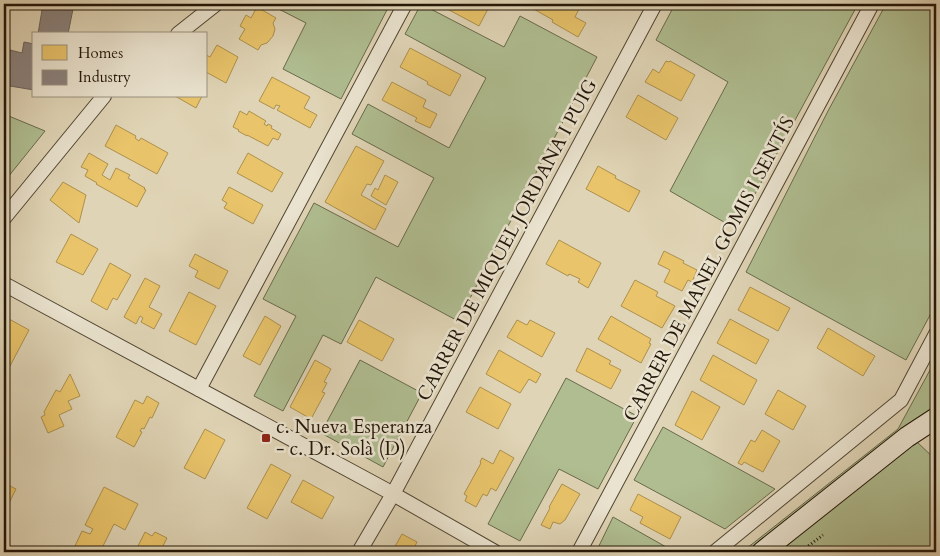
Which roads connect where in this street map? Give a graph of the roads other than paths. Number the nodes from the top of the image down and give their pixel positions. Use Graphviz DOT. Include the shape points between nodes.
graph roads {
  1 [pos="216,4"];
  2 [pos="405,4"];
  3 [pos="655,4"];
  4 [pos="872,4"];
  5 [pos="181,32"];
  6 [pos="102,98"];
  7 [pos="4,218"];
  8 [pos="4,284"];
  9 [pos="936,334"];
  10 [pos="199,390"];
  11 [pos="936,418"];
  12 [pos="393,494"];
  13 [pos="360,552"];
  14 [pos="495,552"];
  15 [pos="579,552"];
  16 [pos="715,552"];
  17 [pos="762,552"];
  1 -- 5 [label="street"];
  2 -- 10 [label="street"];
  3 -- 12 [label="street, CARRER DE MIQUEL JORDANA I PUIG"];
  4 -- 15 [label="street, CARRER DE MANEL GOMIS I SENTÍS"];
  6 -- 7 [label="street"];
  8 -- 10 [label="street"];
  9 -- 16 [label="street" via="901,400"];
  10 -- 12 [label="street"];
  11 -- 17 [label="street" via="907,437"];
  12 -- 13 [label="street, CARRER DE MIQUEL JORDANA I PUIG"];
  12 -- 14 [label="street"];
}
